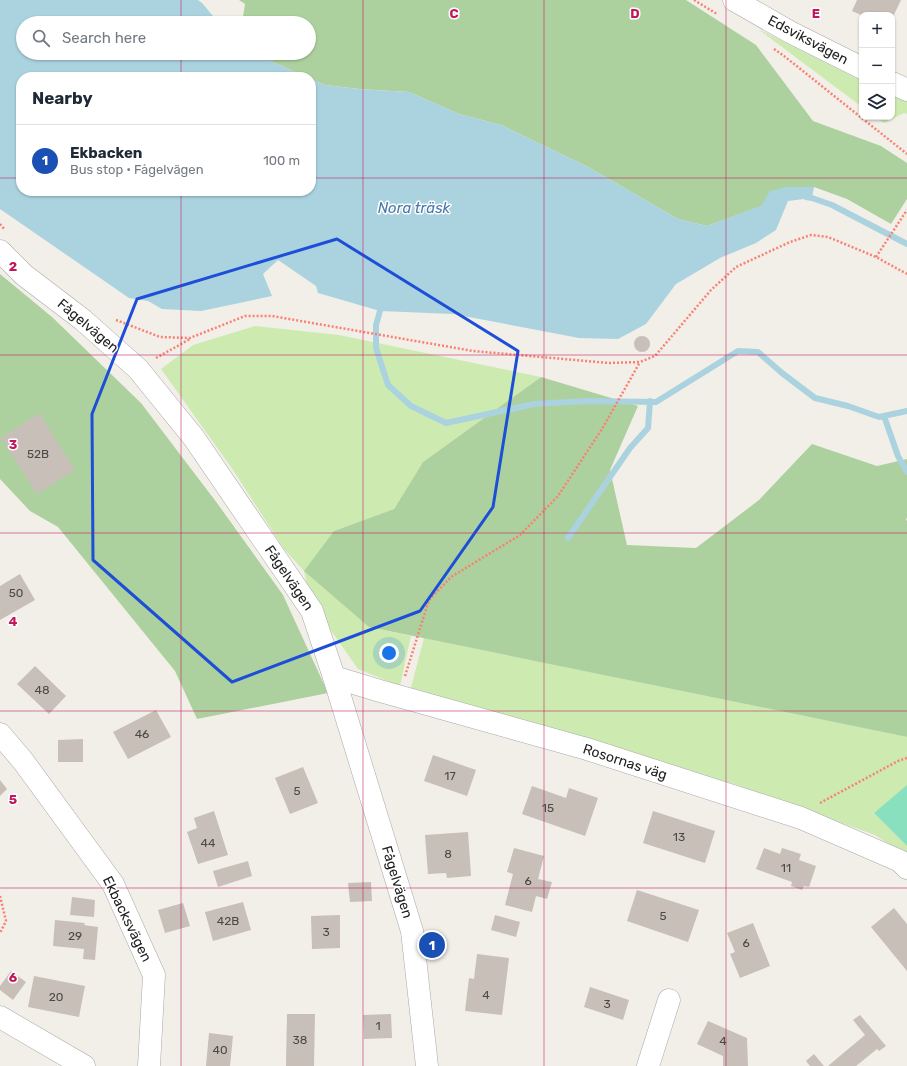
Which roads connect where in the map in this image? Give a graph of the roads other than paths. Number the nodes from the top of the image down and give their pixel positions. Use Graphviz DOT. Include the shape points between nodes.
graph roads {
  1 [pos="734,0"];
  2 [pos="859,66"];
  3 [pos="894,84"];
  4 [pos="907,90"];
  5 [pos="5,243"];
  6 [pos="334,677"];
  7 [pos="0,734"];
  8 [pos="907,868"];
  9 [pos="670,1000"];
  10 [pos="0,1016"];
  11 [pos="84,1066"];
  12 [pos="149,1066"];
  13 [pos="427,1066"];
  14 [pos="648,1066"];
  1 -- 2 [label="street, Edsviksvägen"];
  3 -- 4 [label="street"];
  5 -- 6 [label="street, Fågelvägen" via="24,275 83,320 138,369 194,438 312,612"];
  6 -- 8 [label="street, Rosornas väg" via="587,749 800,818 900,861"];
  6 -- 13 [label="street, Fågelvägen" via="412,931"];
  7 -- 12 [label="street, Ekbacksvägen" via="23,761 112,884 154,975"];
  9 -- 14 [label="street"];
  10 -- 11 [label="street"];
}
